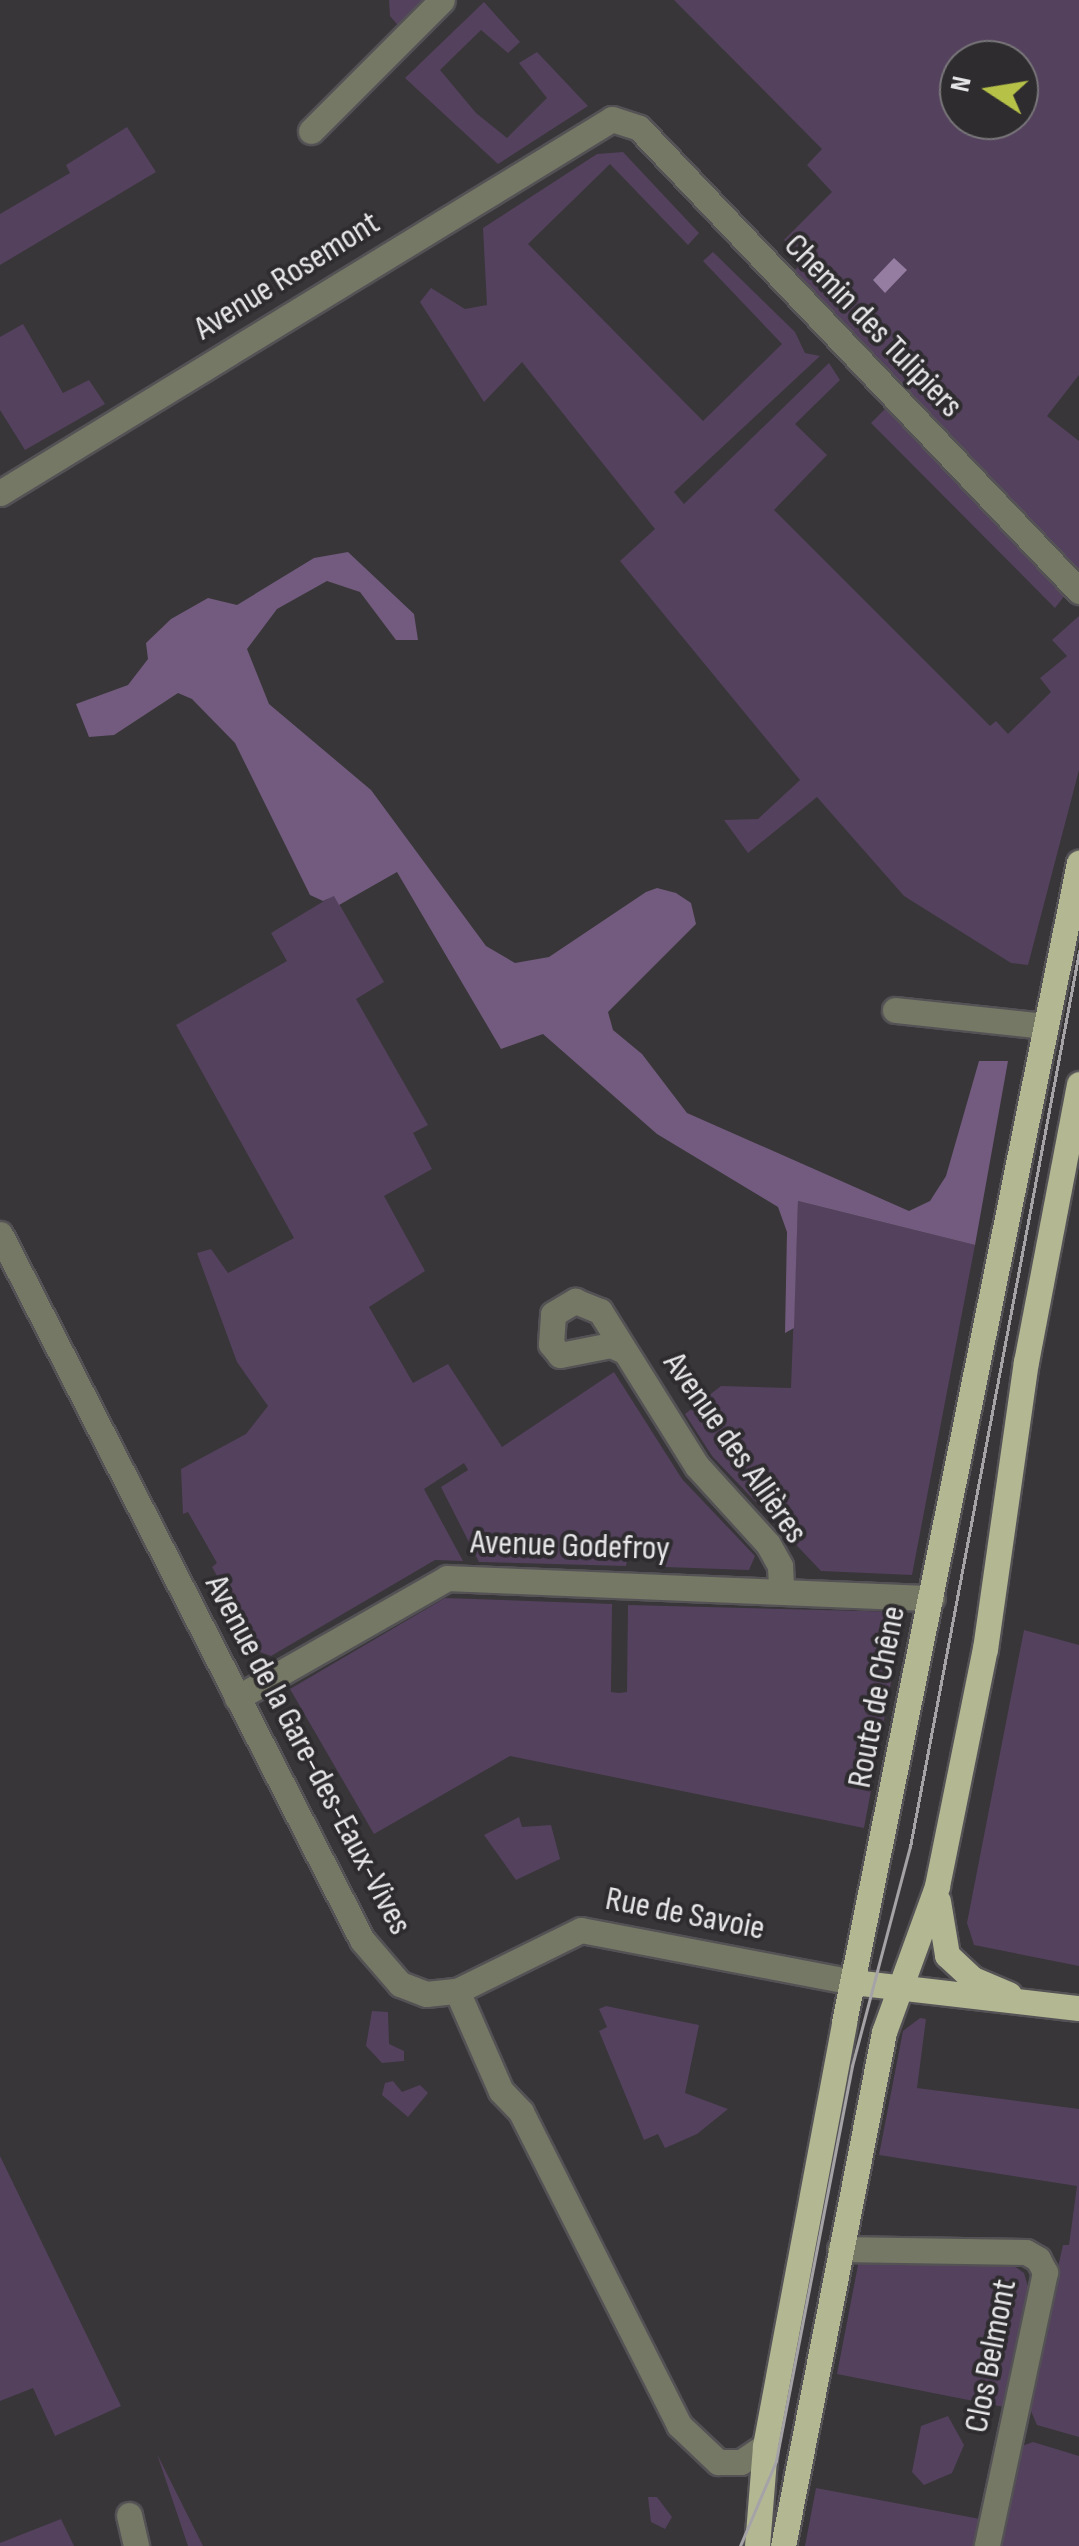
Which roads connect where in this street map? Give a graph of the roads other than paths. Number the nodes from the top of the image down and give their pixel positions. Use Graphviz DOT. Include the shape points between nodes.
graph roads {
  1 [pos="442,0"];
  2 [pos="612,119"];
  3 [pos="311,132"];
  4 [pos="0,493"];
  5 [pos="1079,591"];
  6 [pos="1079,863"];
  7 [pos="895,1010"];
  8 [pos="1044,1026"];
  9 [pos="1079,1084"];
  10 [pos="0,1234"];
  11 [pos="624,1351"];
  12 [pos="781,1587"];
  13 [pos="932,1598"];
  14 [pos="237,1698"];
  15 [pos="937,1886"];
  16 [pos="853,1982"];
  17 [pos="898,1990"];
  18 [pos="457,1991"];
  19 [pos="1048,2005"];
  20 [pos="1079,2008"];
  21 [pos="840,2249"];
  22 [pos="766,2446"];
  23 [pos="128,2515"];
  24 [pos="136,2546"];
  25 [pos="757,2546"];
  26 [pos="783,2546"];
  27 [pos="987,2546"];
  1 -- 3 [label="street"];
  2 -- 4 [label="street, Avenue Rosemont"];
  2 -- 5 [label="street, Chemin des Tulipiers" via="639,128"];
  6 -- 8 [label="main road, Route de Chêne"];
  7 -- 8 [label="street"];
  8 -- 13 [label="main road, Route de Chêne"];
  9 -- 15 [label="main road" via="1023,1380 988,1634"];
  10 -- 14 [label="street, Avenue de la Gare-des-Eaux-Vives"];
  11 -- 12 [label="street, Avenue des Allières" via="697,1466 768,1544 780,1566"];
  12 -- 13 [label="street, Avenue Godefroy"];
  12 -- 14 [label="street, Avenue Godefroy" via="447,1578"];
  13 -- 16 [label="main road, Route de Chêne"];
  14 -- 18 [label="street, Avenue de la Gare-des-Eaux-Vives" via="374,1960 414,1991"];
  15 -- 17 [label="main road"];
  15 -- 19 [label="main road" via="940,1937 957,1967 1001,1992"];
  16 -- 17 [label="main road"];
  16 -- 18 [label="street, Rue de Savoie" via="580,1930"];
  16 -- 22 [label="main road, Route de Chêne"];
  17 -- 19 [label="main road"];
  17 -- 21 [label="main road"];
  18 -- 22 [label="street" via="502,2091 522,2112 678,2425 718,2462 741,2462"];
  19 -- 20 [label="main road"];
  21 -- 26 [label="main road"];
  21 -- 27 [label="street, Clos Belmont" via="1026,2252 1045,2272"];
  22 -- 25 [label="main road, Route de Chêne"];
  23 -- 24 [label="street"];
}
